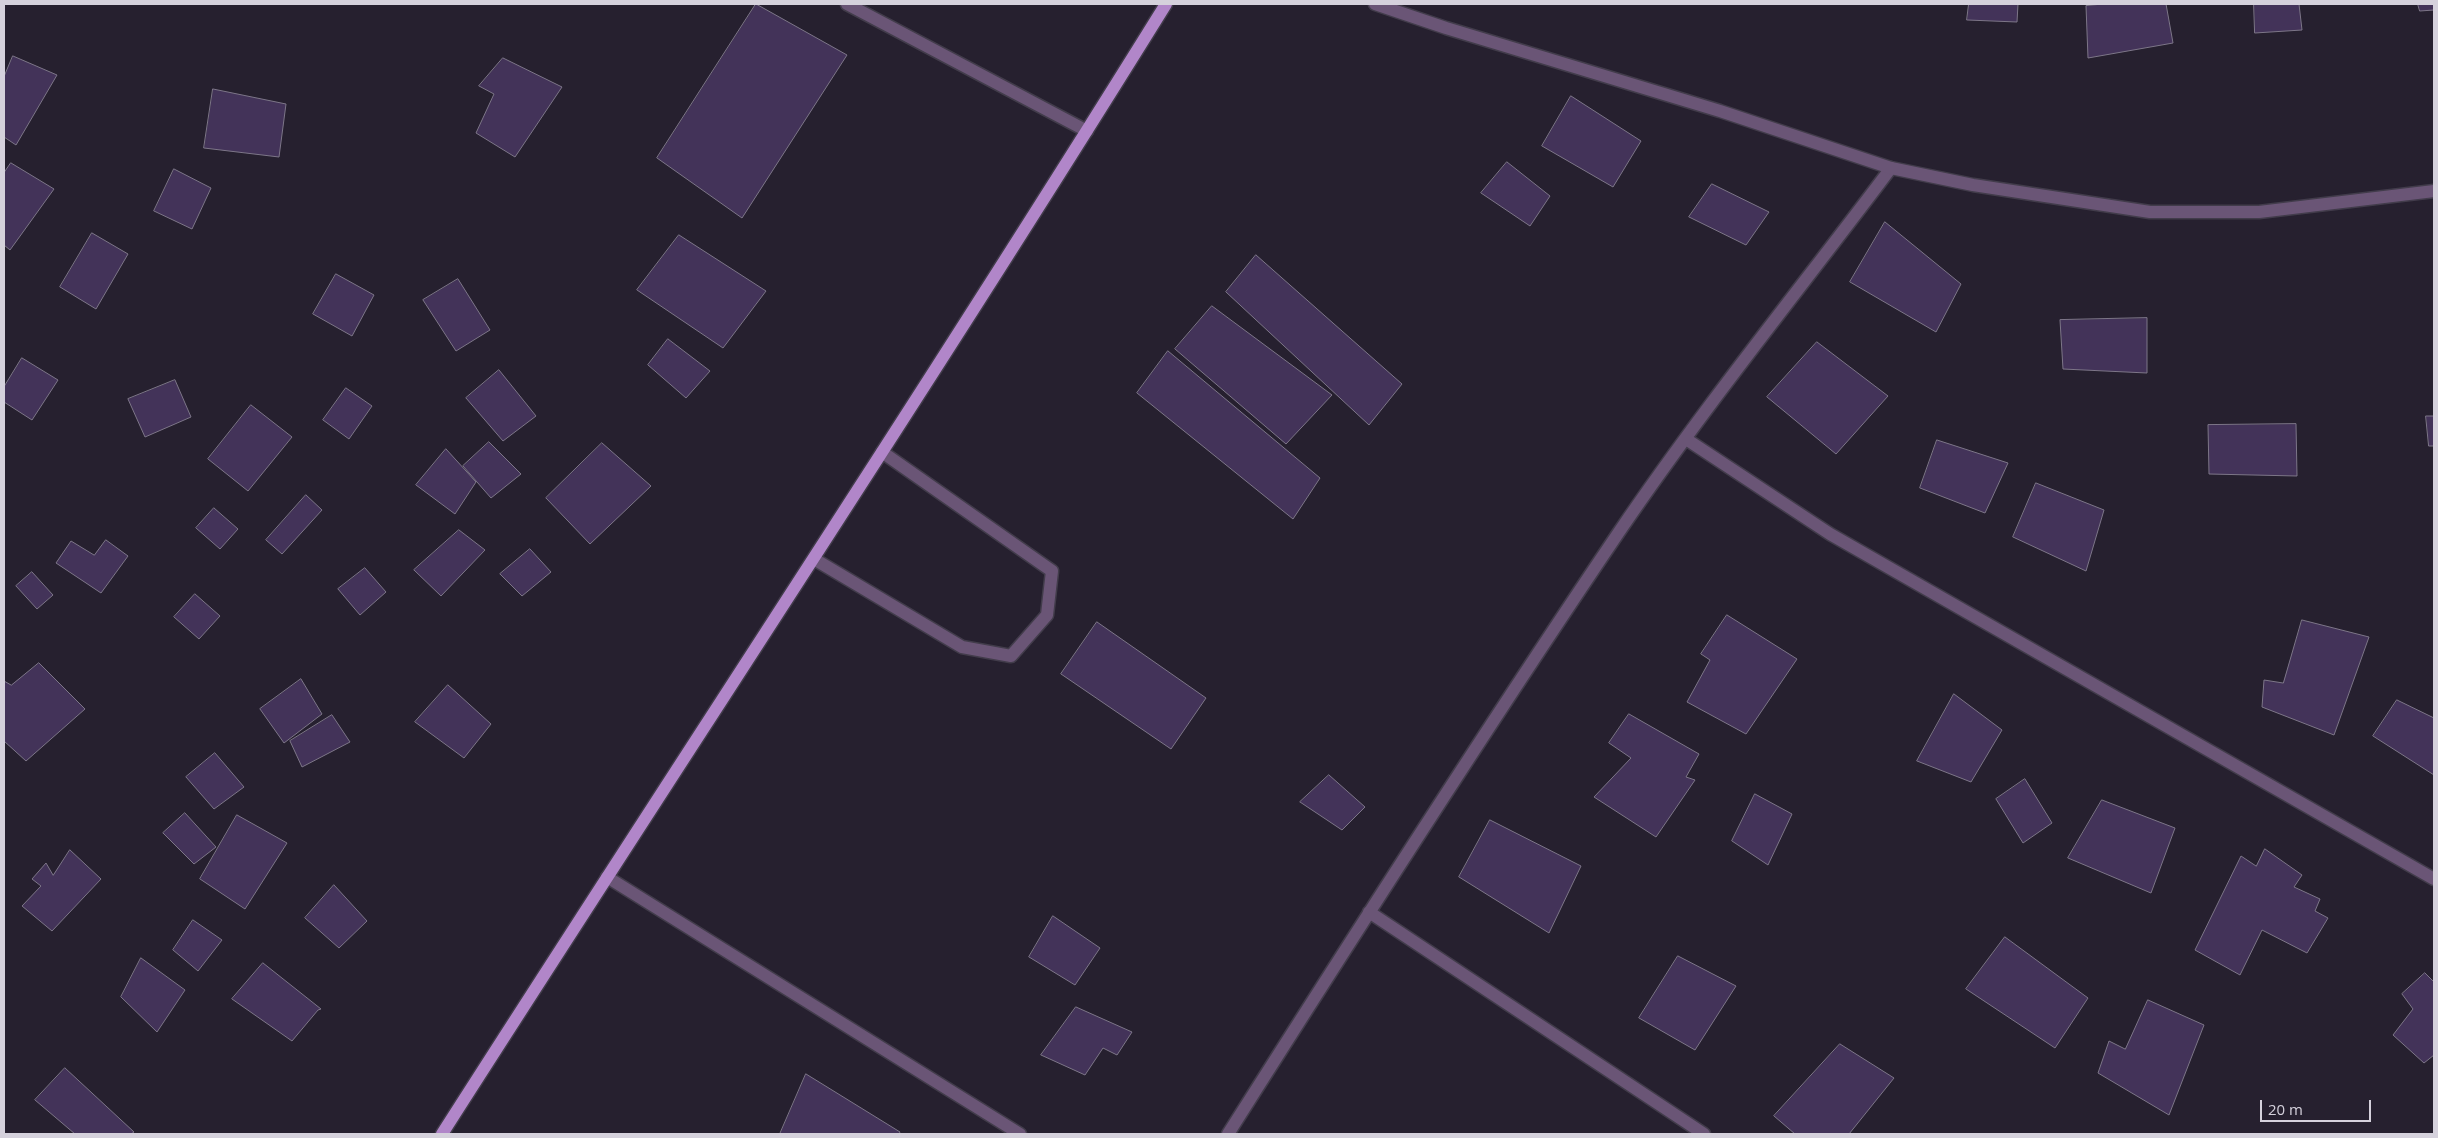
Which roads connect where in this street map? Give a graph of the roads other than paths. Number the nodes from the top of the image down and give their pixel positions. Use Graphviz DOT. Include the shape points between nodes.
graph roads {
  1 [pos="847,4"];
  2 [pos="1166,4"];
  3 [pos="1375,4"];
  4 [pos="1087,131"];
  5 [pos="1891,168"];
  6 [pos="2434,191"];
  7 [pos="1686,439"];
  8 [pos="882,452"];
  9 [pos="814,559"];
  10 [pos="606,877"];
  11 [pos="2434,880"];
  12 [pos="1369,912"];
  13 [pos="442,1134"];
  14 [pos="1020,1134"];
  15 [pos="1228,1134"];
  16 [pos="1704,1134"];
  1 -- 4 [label="street"];
  2 -- 4 [label="main road"];
  3 -- 5 [label="street" via="1720,111"];
  4 -- 8 [label="main road"];
  5 -- 6 [label="street" via="1973,185 2150,212 2259,212"];
  5 -- 7 [label="street"];
  7 -- 11 [label="street" via="1830,534"];
  7 -- 12 [label="street" via="1620,530"];
  8 -- 9 [label="main road"];
  8 -- 9 [label="street" via="1052,571 1047,614 1011,656 962,647"];
  9 -- 10 [label="main road"];
  10 -- 13 [label="main road"];
  10 -- 14 [label="street"];
  12 -- 15 [label="street"];
  12 -- 16 [label="street"];
}
